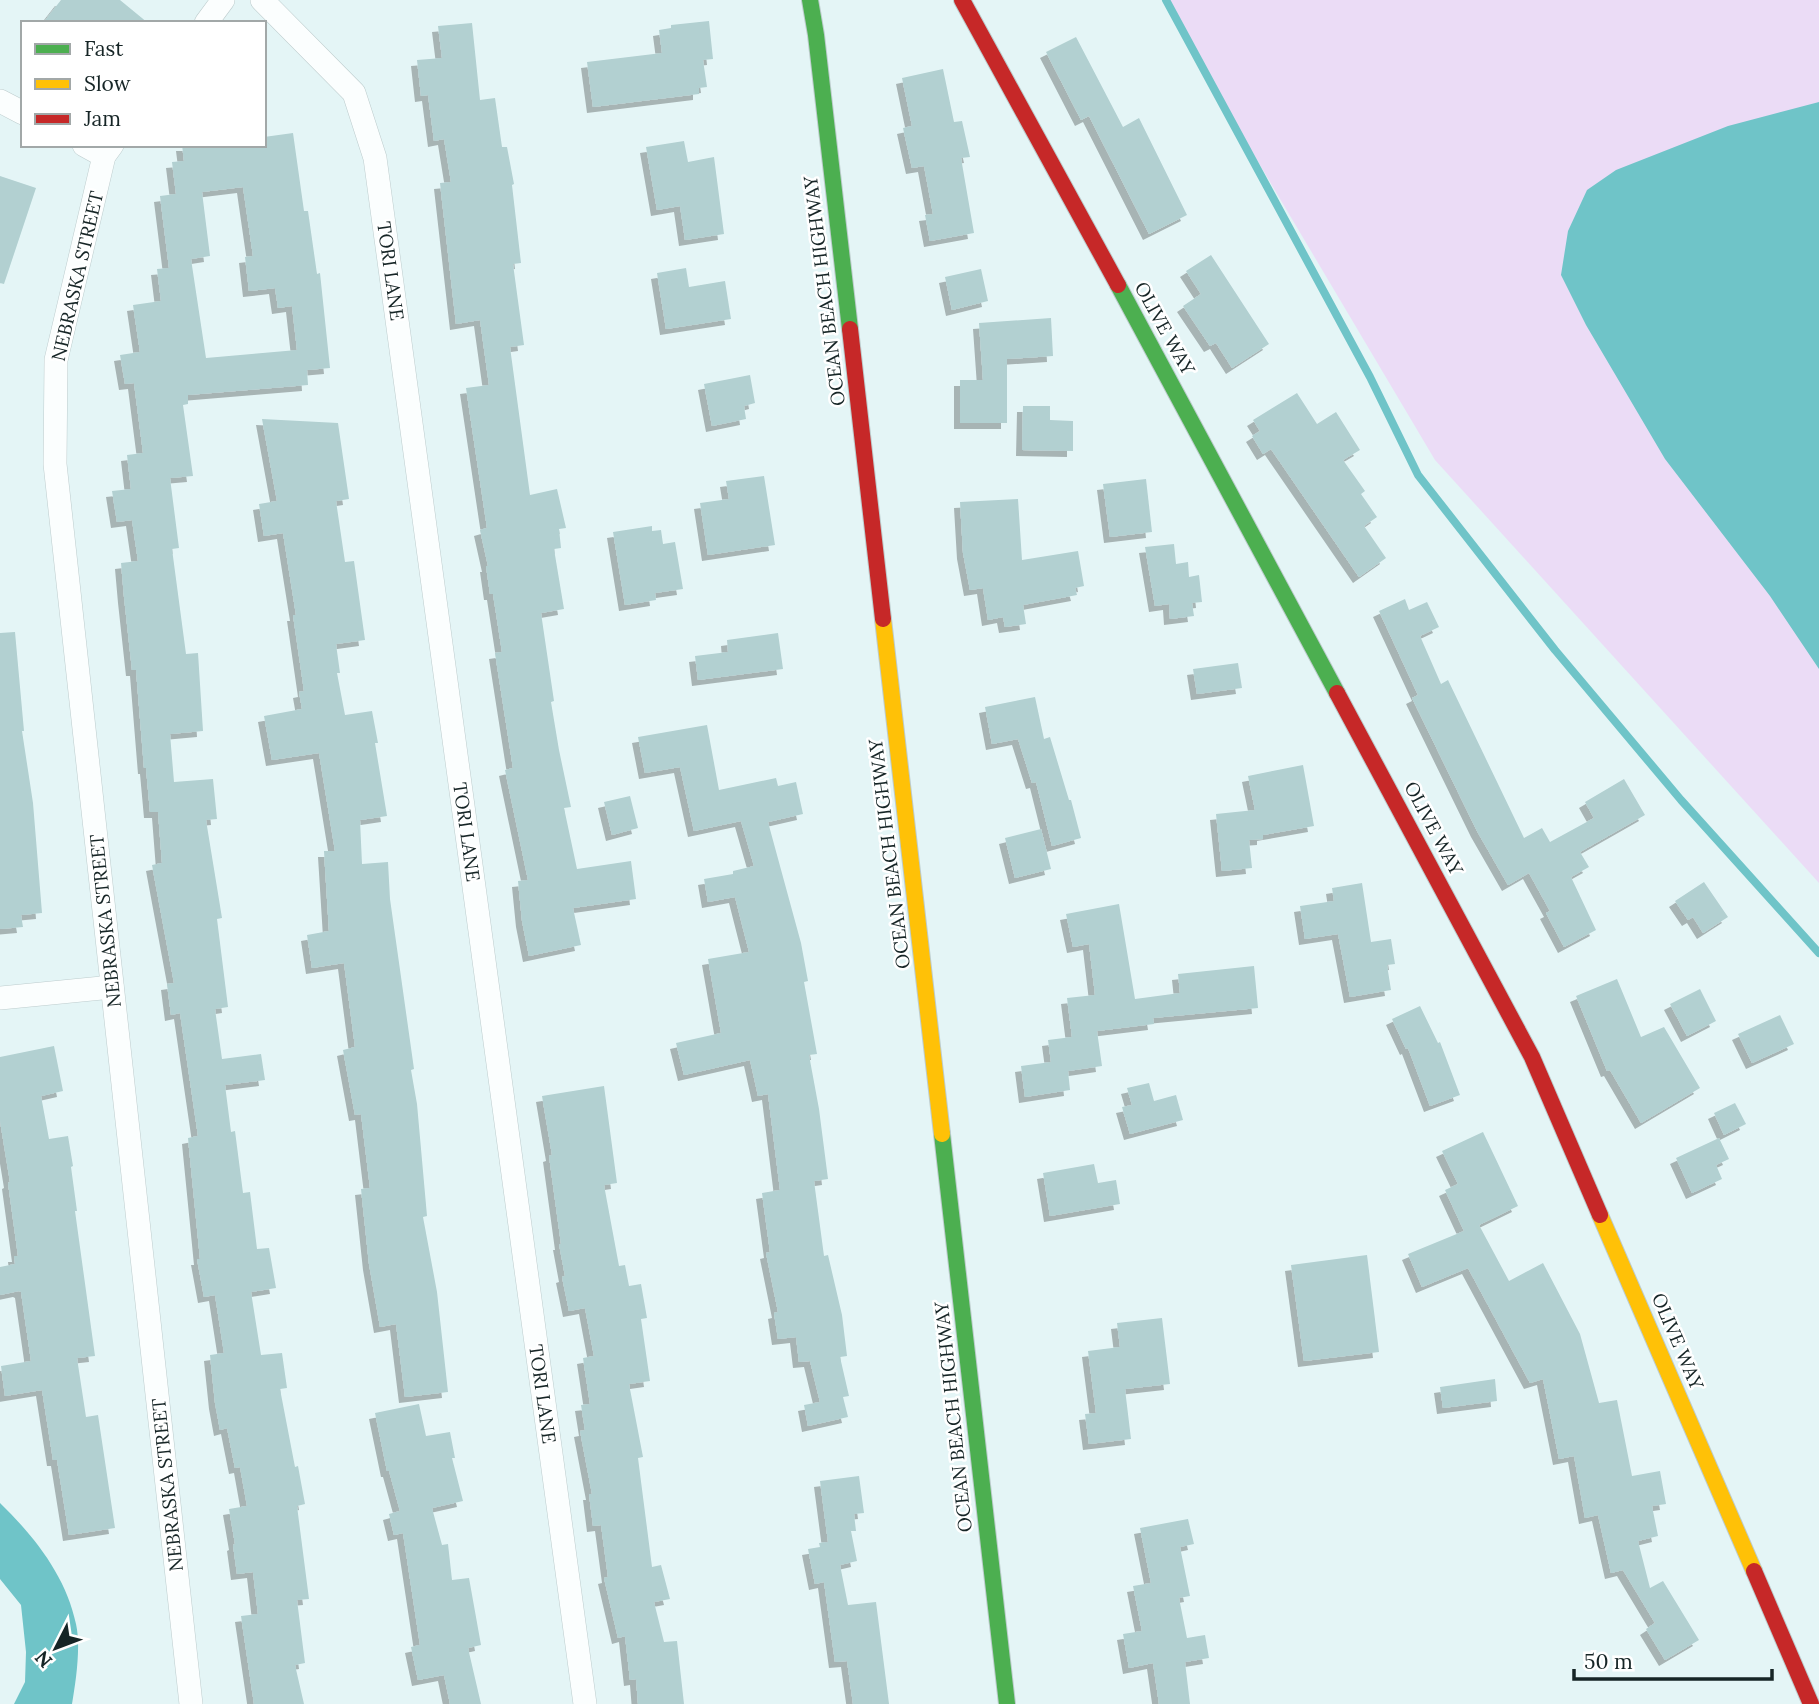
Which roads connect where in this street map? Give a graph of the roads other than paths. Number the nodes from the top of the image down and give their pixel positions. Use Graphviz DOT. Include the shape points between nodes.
graph roads {
  1 [pos="223,0"];
  2 [pos="262,0"];
  3 [pos="810,0"];
  4 [pos="962,0"];
  5 [pos="207,21"];
  6 [pos="0,102"];
  7 [pos="21,112"];
  8 [pos="100,149"];
  9 [pos="112,987"];
  10 [pos="0,998"];
  11 [pos="191,1704"];
  12 [pos="585,1704"];
  13 [pos="1007,1704"];
  14 [pos="1811,1704"];
  1 -- 5 [label="street"];
  2 -- 12 [label="street, TORI LANE" via="354,93 375,158"];
  3 -- 13 [label="street, OCEAN BEACH HIGHWAY"];
  4 -- 14 [label="street, OLIVE WAY" via="1532,1057"];
  6 -- 7 [label="street"];
  8 -- 9 [label="street, NEBRASKA STREET" via="56,360 55,464"];
  9 -- 10 [label="street"];
  9 -- 11 [label="street, NEBRASKA STREET"];
}
